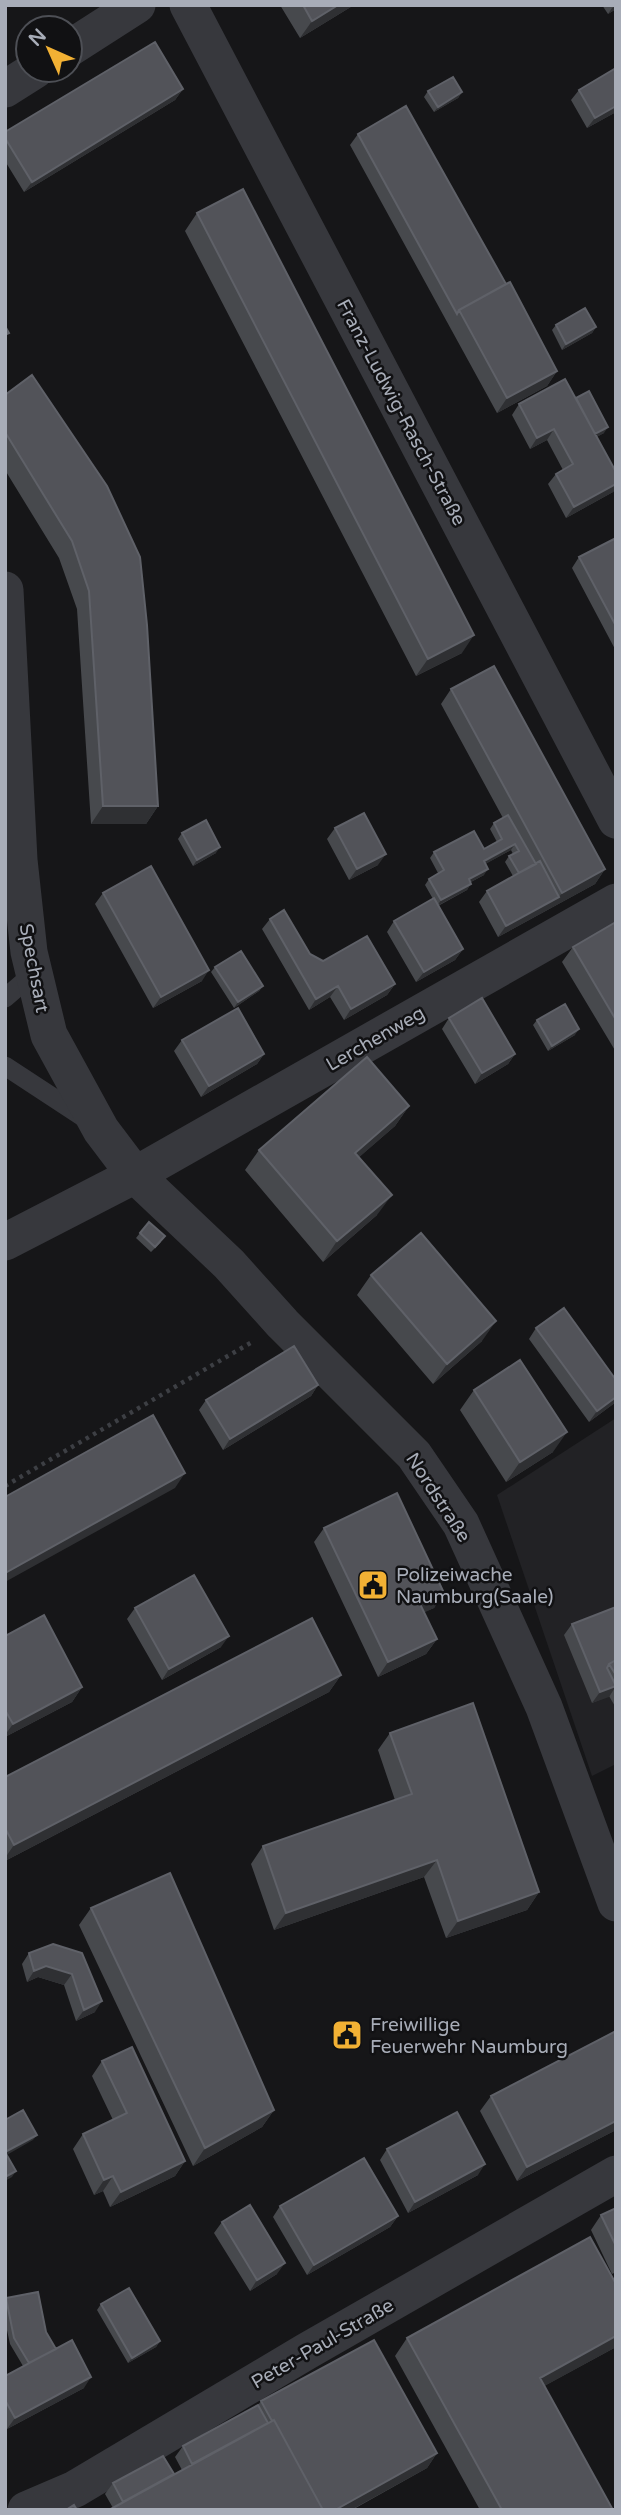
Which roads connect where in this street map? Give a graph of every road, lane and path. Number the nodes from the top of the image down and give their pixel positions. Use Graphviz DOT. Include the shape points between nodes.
graph roads {
  1 [pos="138,5"];
  2 [pos="188,5"];
  3 [pos="84,39"];
  4 [pos="5,590"];
  5 [pos="616,820"];
  6 [pos="616,902"];
  7 [pos="34,973"];
  8 [pos="5,998"];
  9 [pos="5,1066"];
  10 [pos="101,1130"];
  11 [pos="135,1175"];
  12 [pos="5,1242"];
  13 [pos="282,1324"];
  14 [pos="5,1486"];
  15 [pos="616,1903"];
  16 [pos="616,2174"];
  17 [pos="26,2510"];
  1 -- 3 [label="street"];
  2 -- 5 [label="street, Franz-Ludwig-Rasch-Straße"];
  4 -- 7 [label="street, Spechsart" via="19,860"];
  6 -- 11 [label="street, Lerchenweg"];
  7 -- 8 [label="lane"];
  7 -- 10 [label="street, Spechsart" via="49,1035"];
  9 -- 10 [label="lane"];
  10 -- 11 [label="street, Spechsart"];
  11 -- 12 [label="street"];
  11 -- 13 [label="street, Nordstraße" via="229,1264"];
  13 -- 14 [label="path"];
  13 -- 15 [label="street, Nordstraße" via="414,1455 461,1524 544,1707"];
  16 -- 17 [label="street, Peter-Paul-Straße" via="75,2489"];
}
